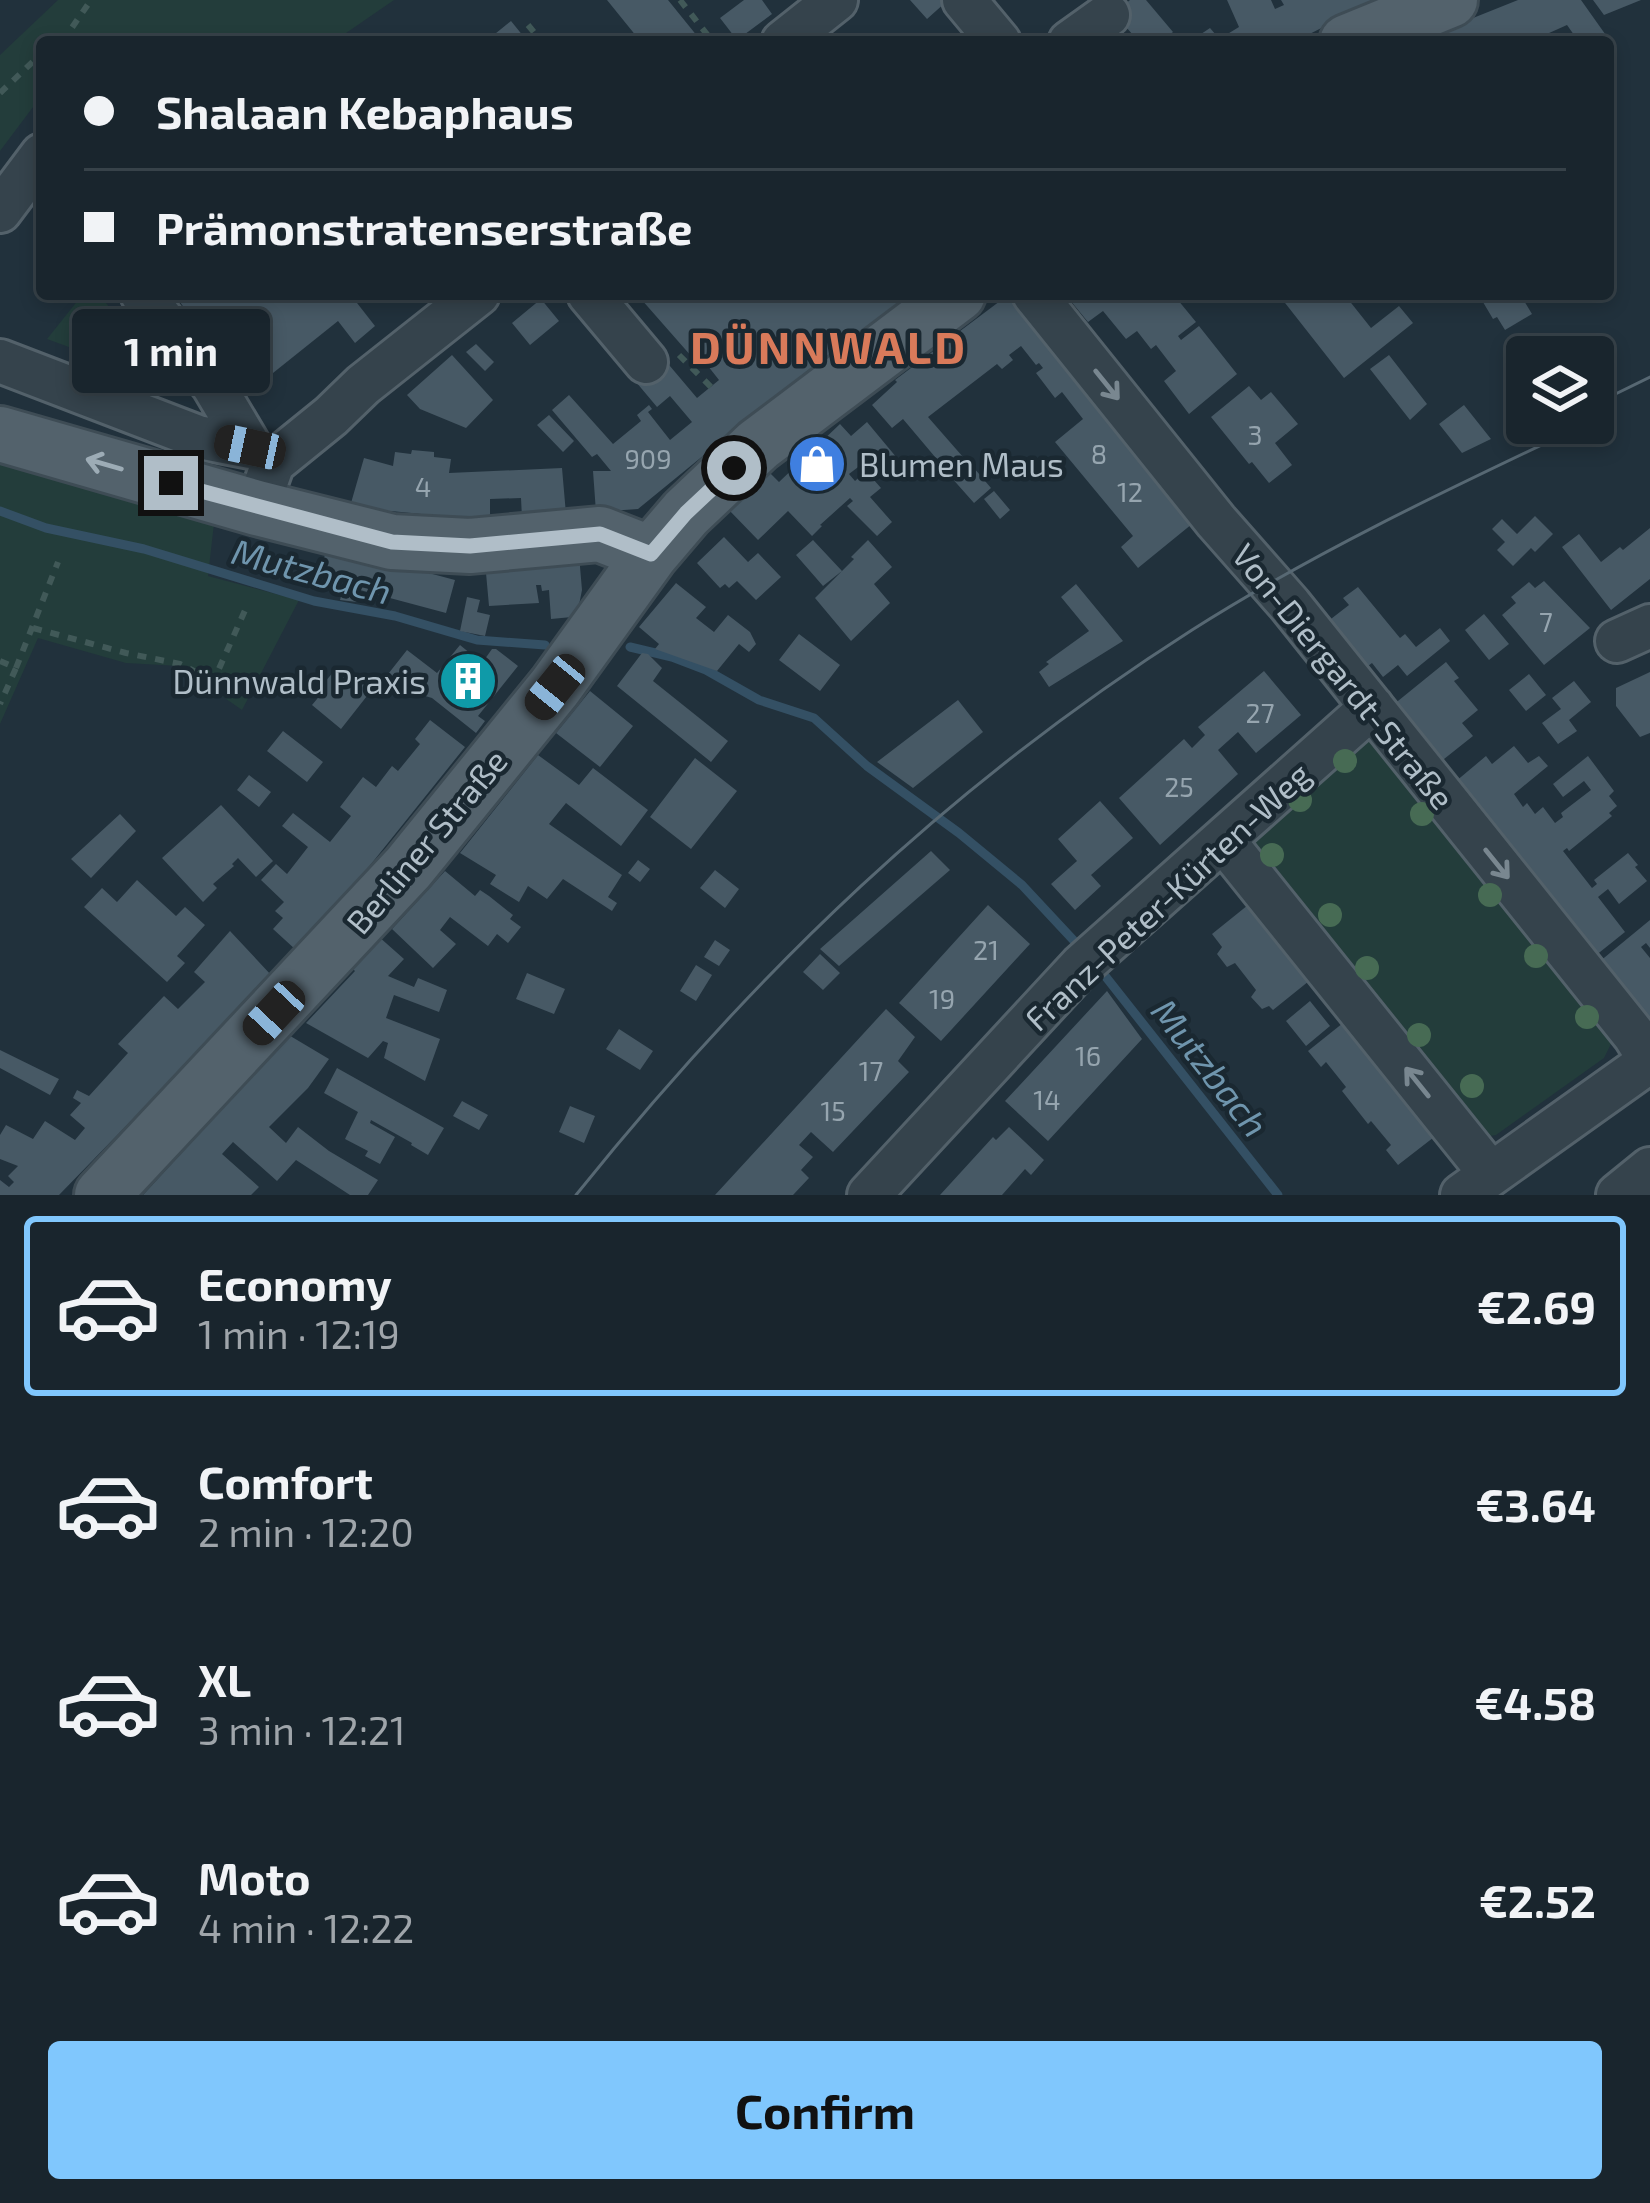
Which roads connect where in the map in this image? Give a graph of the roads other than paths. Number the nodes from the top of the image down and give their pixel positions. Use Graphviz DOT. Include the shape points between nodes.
graph roads {
  1 [pos="836,0"];
  2 [pos="1450,0"];
  3 [pos="973,3"];
  4 [pos="1108,15"];
  5 [pos="791,36"];
  6 [pos="995,36"];
  7 [pos="1078,36"];
  8 [pos="1362,36"];
  9 [pos="36,163"];
  10 [pos="0,211"];
  11 [pos="147,300"];
  12 [pos="470,300"];
  13 [pos="594,300"];
  14 [pos="950,300"];
  15 [pos="1039,300"];
  16 [pos="0,361"];
  17 [pos="646,362"];
  18 [pos="0,434"];
  19 [pos="260,473"];
  20 [pos="651,554"];
  21 [pos="1372,707"];
  22 [pos="1222,840"];
  23 [pos="1650,1061"];
  24 [pos="1650,1169"];
  25 [pos="1476,1184"];
  26 [pos="102,1195"];
  27 [pos="869,1195"];
  28 [pos="1618,1195"];
  1 -- 5 [label="street"];
  2 -- 8 [label="main road"];
  3 -- 6 [label="street"];
  4 -- 7 [label="street"];
  9 -- 10 [label="street"];
  11 -- 19 [label="street" via="213,386"];
  12 -- 19 [label="street"];
  13 -- 17 [label="street"];
  14 -- 20 [label="main road, Berliner Straße" via="758,445"];
  15 -- 21 [label="street, Von-Diergardt-Straße, one-way"];
  16 -- 19 [label="street" via="198,437"];
  19 -- 18 [label="main road, one-way"];
  19 -- 20 [label="main road" via="392,542 470,546 600,534"];
  20 -- 26 [label="main road, Berliner Straße" via="408,868"];
  21 -- 22 [label="street, Franz-Peter-Kürten-Weg"];
  21 -- 23 [label="street, Von-Diergardt-Straße, one-way"];
  25 -- 22 [label="street, one-way"];
  22 -- 27 [label="street, Franz-Peter-Kürten-Weg" via="1090,958"];
  23 -- 25 [label="street"];
  24 -- 28 [label="street"];
}
